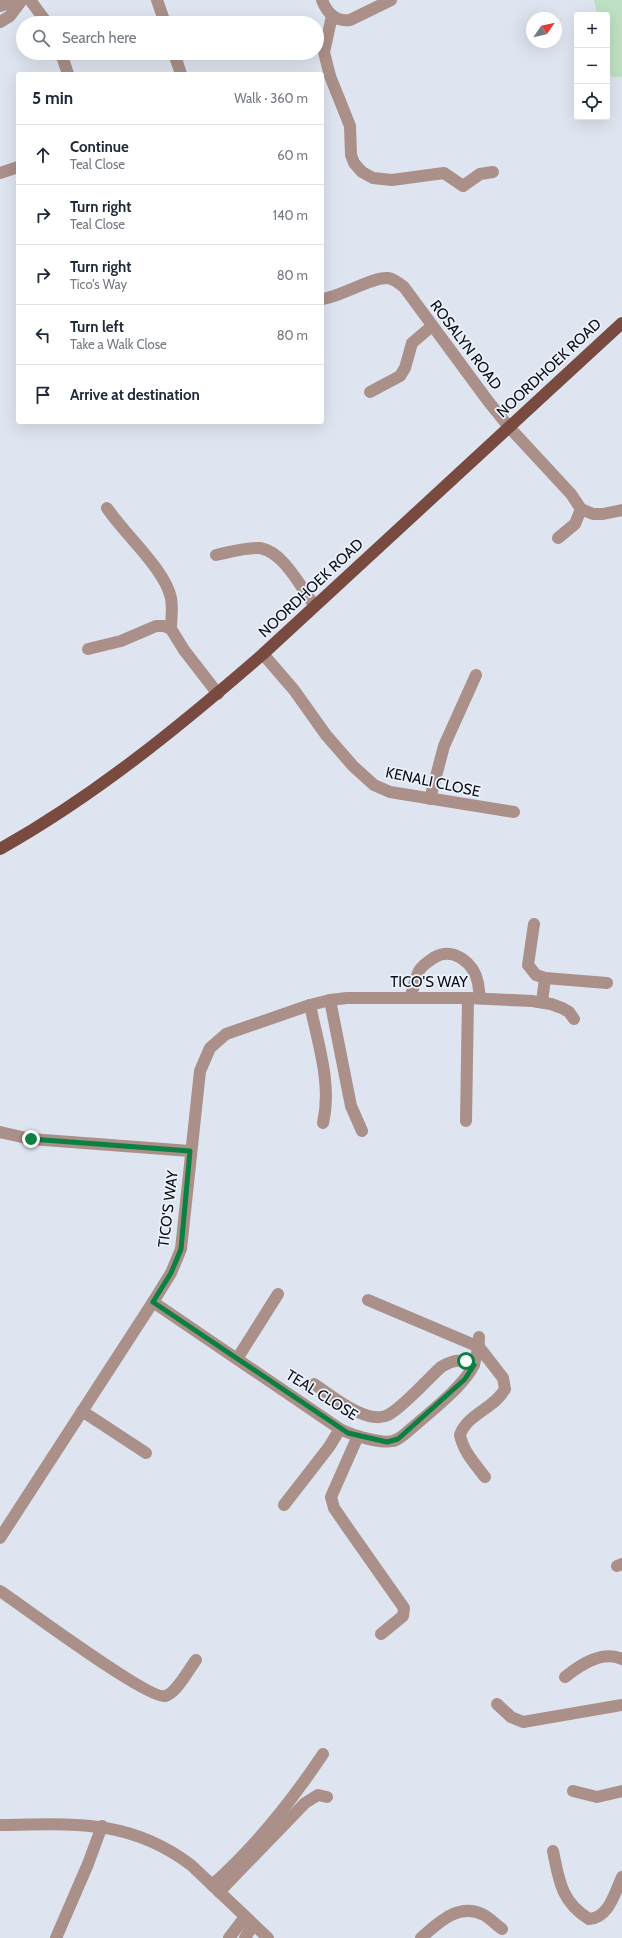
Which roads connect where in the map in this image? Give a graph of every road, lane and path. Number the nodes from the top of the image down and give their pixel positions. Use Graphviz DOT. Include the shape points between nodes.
graph roads {
  1 [pos="21,0"];
  2 [pos="30,0"];
  3 [pos="158,0"];
  4 [pos="322,0"];
  5 [pos="391,0"];
  6 [pos="0,6"];
  7 [pos="42,16"];
  8 [pos="163,16"];
  9 [pos="332,16"];
  10 [pos="0,22"];
  11 [pos="63,60"];
  12 [pos="176,60"];
  13 [pos="67,72"];
  14 [pos="180,72"];
  15 [pos="16,168"];
  16 [pos="493,172"];
  17 [pos="0,173"];
  18 [pos="324,299"];
  19 [pos="622,322"];
  20 [pos="432,326"];
  21 [pos="370,392"];
  22 [pos="509,427"];
  23 [pos="107,508"];
  24 [pos="581,509"];
  25 [pos="622,510"];
  26 [pos="558,538"];
  27 [pos="216,555"];
  28 [pos="315,606"];
  29 [pos="171,629"];
  30 [pos="88,649"];
  31 [pos="263,654"];
  32 [pos="476,675"];
  33 [pos="218,694"];
  34 [pos="430,799"];
  35 [pos="514,812"];
  36 [pos="0,849"];
  37 [pos="534,924"];
  38 [pos="545,978"];
  39 [pos="607,983"];
  40 [pos="410,998"];
  41 [pos="474,998"];
  42 [pos="330,1000"];
  43 [pos="542,1002"];
  44 [pos="310,1005"];
  45 [pos="574,1019"];
  46 [pos="466,1121"];
  47 [pos="323,1123"];
  48 [pos="0,1132"];
  49 [pos="362,1132"];
  50 [pos="190,1151"];
  51 [pos="278,1294"];
  52 [pos="368,1300"];
  53 [pos="153,1302"];
  54 [pos="479,1342"];
  55 [pos="237,1359"];
  56 [pos="474,1365"];
  57 [pos="314,1384"];
  58 [pos="82,1411"];
  59 [pos="340,1429"];
  60 [pos="358,1436"];
  61 [pos="146,1453"];
  62 [pos="485,1477"];
  63 [pos="284,1505"];
  64 [pos="0,1538"];
  65 [pos="0,1591"];
  66 [pos="381,1634"];
  67 [pos="622,1659"];
  68 [pos="196,1660"];
  69 [pos="565,1677"];
  70 [pos="497,1704"];
  71 [pos="622,1705"];
  72 [pos="323,1754"];
  73 [pos="573,1791"];
  74 [pos="622,1791"];
  75 [pos="327,1797"];
  76 [pos="0,1825"];
  77 [pos="102,1826"];
  78 [pos="553,1851"];
  79 [pos="622,1877"];
  80 [pos="216,1889"];
  81 [pos="249,1921"];
  82 [pos="502,1929"];
  83 [pos="265,1937"];
  84 [pos="56,1938"];
  85 [pos="229,1938"];
  86 [pos="245,1938"];
  87 [pos="421,1938"];
  1 -- 6 [label="street"];
  1 -- 10 [label="street" via="10,16"];
  2 -- 7 [label="street"];
  3 -- 8 [label="street"];
  4 -- 9 [label="street"];
  5 -- 9 [label="street" via="350,20 344,21"];
  9 -- 16 [label="street" via="324,46 326,63 350,126 351,155 354,164 362,172 373,178 392,180 444,173 463,186 480,174"];
  11 -- 13 [label="street"];
  12 -- 14 [label="street"];
  15 -- 17 [label="street"];
  18 -- 20 [label="street, ROSALYN ROAD" via="344,294 377,279 393,279 404,287"];
  19 -- 22 [label="main road, NOORDHOEK ROAD"];
  20 -- 21 [label="street" via="412,343 402,372"];
  20 -- 22 [label="street, ROSALYN ROAD"];
  22 -- 24 [label="street, ROSALYN ROAD" via="571,494"];
  22 -- 28 [label="main road, NOORDHOEK ROAD"];
  23 -- 29 [label="street" via="155,568 168,590 172,607"];
  24 -- 25 [label="street" via="593,514"];
  24 -- 26 [label="street" via="575,524"];
  27 -- 28 [label="street" via="254,548 268,550 282,560"];
  28 -- 31 [label="main road, NOORDHOEK ROAD"];
  29 -- 30 [label="street" via="156,626 121,641"];
  29 -- 33 [label="street"];
  31 -- 33 [label="main road, NOORDHOEK ROAD"];
  31 -- 34 [label="street, KENALI CLOSE" via="294,690 326,735 366,779 382,790"];
  32 -- 34 [label="street" via="444,746"];
  33 -- 36 [label="main road, NOORDHOEK ROAD" via="113,778"];
  34 -- 35 [label="street, KENALI CLOSE"];
  37 -- 38 [label="street" via="528,965 536,975"];
  38 -- 39 [label="street"];
  38 -- 43 [label="street"];
  40 -- 41 [label="street, TICO'S WAY"];
  40 -- 41 [label="street" via="419,971 443,953 459,956 475,974 478,982"];
  40 -- 42 [label="street, TICO'S WAY"];
  41 -- 43 [label="street, TICO'S WAY"];
  41 -- 46 [label="street"];
  42 -- 44 [label="street, TICO'S WAY"];
  42 -- 49 [label="street" via="351,1106"];
  43 -- 45 [label="street, TICO'S WAY" via="562,1008"];
  44 -- 47 [label="street" via="326,1082"];
  44 -- 50 [label="street, TICO'S WAY" via="226,1034 210,1048 200,1071"];
  48 -- 50 [label="street" via="31,1139"];
  50 -- 53 [label="street, TICO'S WAY" via="181,1249 171,1273"];
  51 -- 55 [label="street"];
  52 -- 54 [label="street"];
  53 -- 55 [label="street, TEAL CLOSE"];
  53 -- 58 [label="street, TICO'S WAY"];
  54 -- 56 [label="street, TEAL CLOSE"];
  54 -- 62 [label="street" via="503,1378 505,1389 492,1404 466,1423 460,1435 461,1442 471,1459"];
  55 -- 59 [label="street, TEAL CLOSE"];
  56 -- 57 [label="street" via="462,1360 448,1363 394,1412 382,1417 355,1411"];
  56 -- 60 [label="street, TEAL CLOSE" via="465,1379 398,1439 387,1442"];
  58 -- 61 [label="street"];
  58 -- 64 [label="street, TICO'S WAY"];
  59 -- 60 [label="street, TEAL CLOSE"];
  59 -- 63 [label="street"];
  60 -- 66 [label="street" via="332,1491 331,1501 404,1608 403,1616"];
  65 -- 68 [label="street" via="113,1670 154,1694 163,1697 171,1694"];
  67 -- 69 [label="street" via="601,1657"];
  70 -- 71 [label="street" via="511,1717 523,1722"];
  72 -- 80 [label="street" via="270,1826 228,1871"];
  73 -- 74 [label="street" via="597,1797"];
  75 -- 80 [label="street" via="318,1795 305,1803"];
  76 -- 77 [label="street"];
  77 -- 80 [label="street" via="143,1838 174,1853"];
  77 -- 84 [label="street"];
  78 -- 79 [label="street" via="561,1889 574,1908 589,1919 603,1913 611,1903"];
  80 -- 81 [label="street"];
  81 -- 83 [label="street"];
  81 -- 85 [label="street"];
  81 -- 86 [label="street"];
  82 -- 87 [label="street" via="484,1915 462,1910 452,1914"];
}
